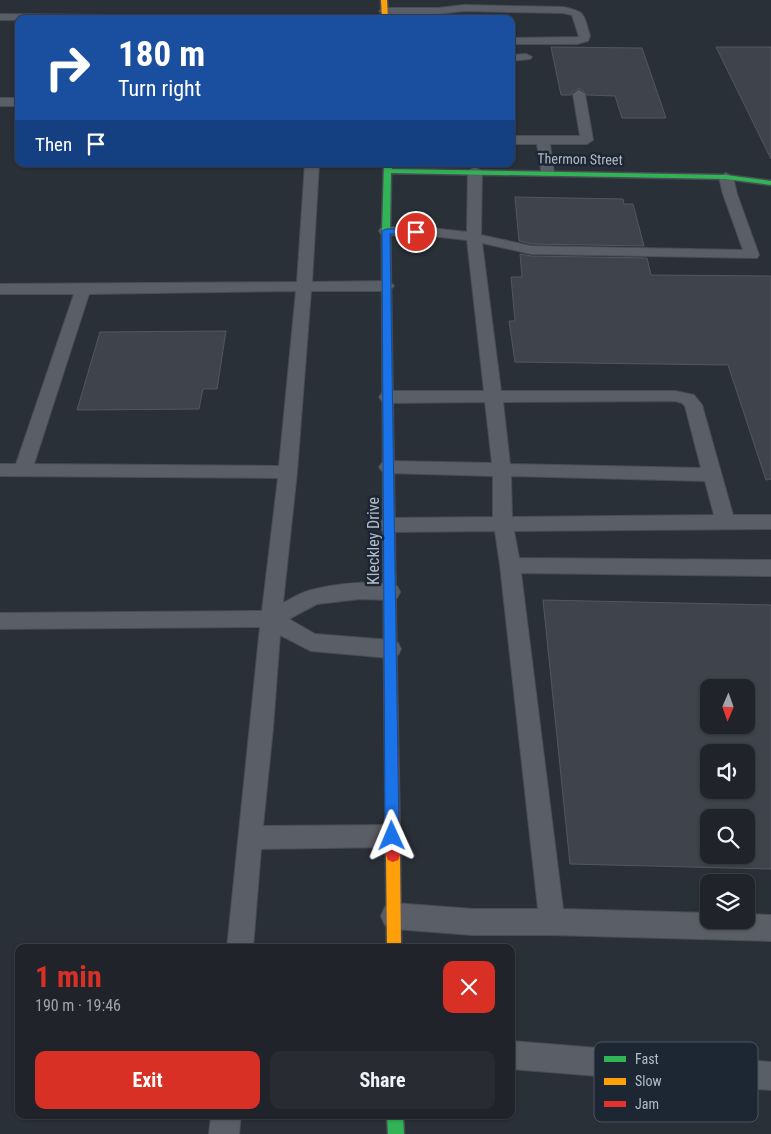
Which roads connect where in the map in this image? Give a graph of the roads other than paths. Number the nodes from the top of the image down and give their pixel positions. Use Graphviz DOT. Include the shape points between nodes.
graph roads {
  1 [pos="384,10"];
  2 [pos="0,17"];
  3 [pos="15,17"];
  4 [pos="515,40"];
  5 [pos="526,57"];
  6 [pos="515,58"];
  7 [pos="579,94"];
  8 [pos="0,102"];
  9 [pos="15,102"];
  10 [pos="515,140"];
  11 [pos="543,140"];
  12 [pos="312,167"];
  13 [pos="388,167"];
  14 [pos="475,171"];
  15 [pos="547,173"];
  16 [pos="726,177"];
  17 [pos="771,183"];
  18 [pos="386,231"];
  19 [pos="474,237"];
  20 [pos="304,286"];
  21 [pos="386,286"];
  22 [pos="0,289"];
  23 [pos="83,289"];
  24 [pos="493,396"];
  25 [pos="388,397"];
  26 [pos="388,467"];
  27 [pos="0,470"];
  28 [pos="23,470"];
  29 [pos="502,470"];
  30 [pos="288,472"];
  31 [pos="712,475"];
  32 [pos="725,521"];
  33 [pos="771,522"];
  34 [pos="503,524"];
  35 [pos="389,525"];
  36 [pos="510,565"];
  37 [pos="771,568"];
  38 [pos="390,592"];
  39 [pos="271,620"];
  40 [pos="0,621"];
  41 [pos="390,648"];
  42 [pos="392,836"];
  43 [pos="249,838"];
  44 [pos="394,916"];
  45 [pos="552,922"];
  46 [pos="771,928"];
  47 [pos="240,944"];
  48 [pos="394,944"];
  49 [pos="515,1055"];
  50 [pos="594,1062"];
  51 [pos="758,1075"];
  52 [pos="771,1076"];
  53 [pos="226,1119"];
  54 [pos="396,1119"];
  55 [pos="224,1134"];
  56 [pos="396,1134"];
  1 -- 4 [label="lane" via="563,10 577,13 585,36 577,40"];
  2 -- 3 [label="lane"];
  5 -- 6 [label="lane"];
  7 -- 11 [label="lane" via="587,140"];
  8 -- 9 [label="lane"];
  10 -- 11 [label="lane"];
  11 -- 15 [label="lane"];
  12 -- 20 [label="lane"];
  13 -- 14 [label="street, Thermon Street"];
  13 -- 18 [label="street, Kleckley Drive"];
  14 -- 15 [label="street, Thermon Street"];
  14 -- 19 [label="lane"];
  15 -- 16 [label="street, Thermon Street"];
  16 -- 17 [label="street, Thermon Street"];
  16 -- 19 [label="lane" via="752,255 531,250"];
  18 -- 19 [label="lane"];
  18 -- 21 [label="street, Kleckley Drive"];
  19 -- 24 [label="lane"];
  20 -- 21 [label="lane"];
  20 -- 23 [label="lane"];
  20 -- 30 [label="lane"];
  21 -- 25 [label="street, Kleckley Drive"];
  22 -- 23 [label="lane"];
  23 -- 28 [label="lane"];
  24 -- 25 [label="lane"];
  24 -- 29 [label="lane"];
  24 -- 31 [label="lane" via="676,396 688,399 693,405"];
  25 -- 26 [label="street, Kleckley Drive"];
  26 -- 29 [label="lane"];
  26 -- 35 [label="street, Kleckley Drive"];
  27 -- 28 [label="lane"];
  28 -- 30 [label="lane"];
  29 -- 31 [label="lane"];
  29 -- 34 [label="lane"];
  30 -- 39 [label="lane"];
  31 -- 32 [label="lane"];
  32 -- 33 [label="lane"];
  32 -- 34 [label="lane"];
  34 -- 35 [label="lane"];
  34 -- 36 [label="lane"];
  35 -- 38 [label="street, Kleckley Drive"];
  36 -- 37 [label="lane"];
  36 -- 45 [label="lane"];
  38 -- 39 [label="lane" via="360,591 313,597"];
  38 -- 41 [label="street, Kleckley Drive"];
  39 -- 40 [label="lane"];
  39 -- 41 [label="lane" via="310,642"];
  39 -- 43 [label="lane"];
  41 -- 42 [label="street, Kleckley Drive"];
  42 -- 43 [label="lane"];
  42 -- 44 [label="street, Kleckley Drive"];
  43 -- 47 [label="lane"];
  44 -- 45 [label="lane" via="472,922"];
  44 -- 48 [label="street, Kleckley Drive"];
  45 -- 46 [label="lane"];
  49 -- 50 [label="lane"];
  51 -- 52 [label="lane"];
  53 -- 55 [label="lane"];
  54 -- 56 [label="street"];
}
